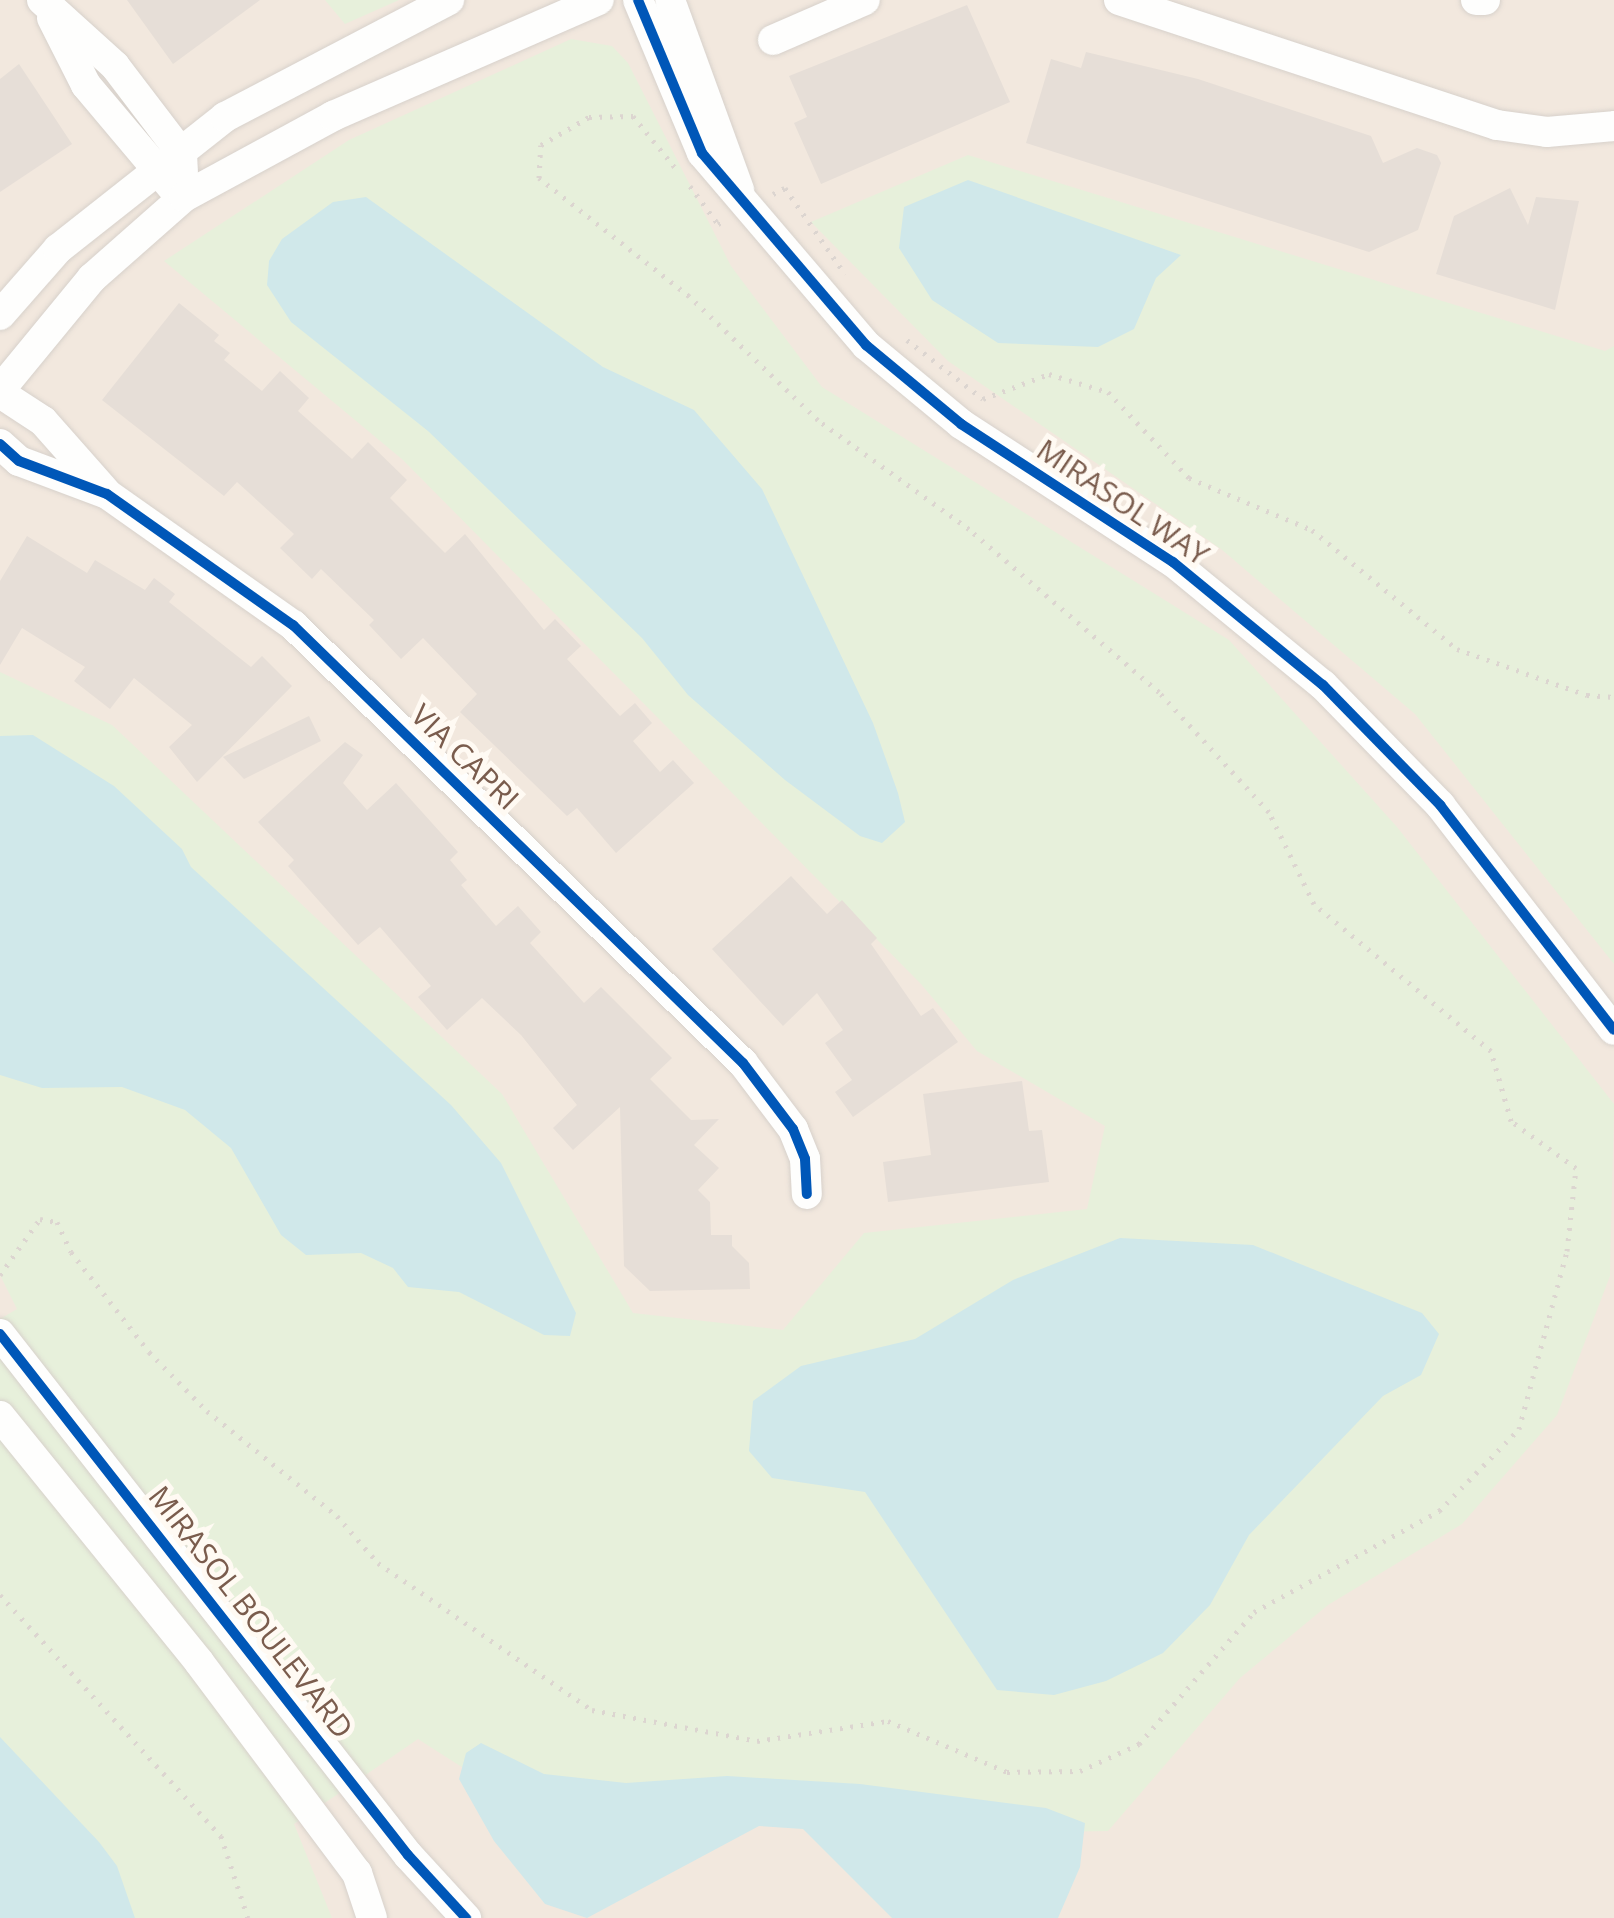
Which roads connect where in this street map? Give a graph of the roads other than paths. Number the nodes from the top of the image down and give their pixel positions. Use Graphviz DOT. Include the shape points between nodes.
graph roads {
  1 [pos="449,0"];
  2 [pos="600,0"];
  3 [pos="638,0"];
  4 [pos="670,0"];
  5 [pos="865,0"];
  6 [pos="1120,0"];
  7 [pos="1476,0"];
  8 [pos="1485,0"];
  9 [pos="43,1"];
  10 [pos="774,40"];
  11 [pos="1614,126"];
  12 [pos="182,154"];
  13 [pos="156,174"];
  14 [pos="184,197"];
  15 [pos="745,200"];
  16 [pos="0,315"];
  17 [pos="0,391"];
  18 [pos="0,444"];
  19 [pos="107,494"];
  20 [pos="1614,1030"];
  21 [pos="807,1194"];
  22 [pos="0,1334"];
  23 [pos="0,1416"];
  24 [pos="456,1912"];
  25 [pos="372,1918"];
  1 -- 12 [label="street" via="226,117"];
  2 -- 14 [label="street" via="332,116"];
  3 -- 15 [label="street, MIRASOL WAY" via="702,154"];
  4 -- 15 [label="street, MIRASOL WAY"];
  5 -- 10 [label="street"];
  6 -- 11 [label="street" via="1496,125 1546,132"];
  7 -- 8 [label="street"];
  9 -- 12 [label="street" via="115,66"];
  9 -- 13 [label="street" via="86,85"];
  12 -- 13 [label="street"];
  12 -- 14 [label="street"];
  13 -- 14 [label="street"];
  13 -- 16 [label="street" via="58,249"];
  14 -- 17 [label="street" via="82,290"];
  15 -- 20 [label="street, MIRASOL WAY" via="824,300 912,386 1172,562 1324,685 1440,805"];
  17 -- 19 [label="street, VIA CAPRI" via="42,421"];
  18 -- 19 [label="street, VIA CAPRI" via="18,461"];
  19 -- 21 [label="street, VIA CAPRI" via="293,625 743,1064 793,1129 805,1159"];
  22 -- 24 [label="street, MIRASOL BOULEVARD"];
  23 -- 25 [label="street" via="200,1662 357,1873"];
}
